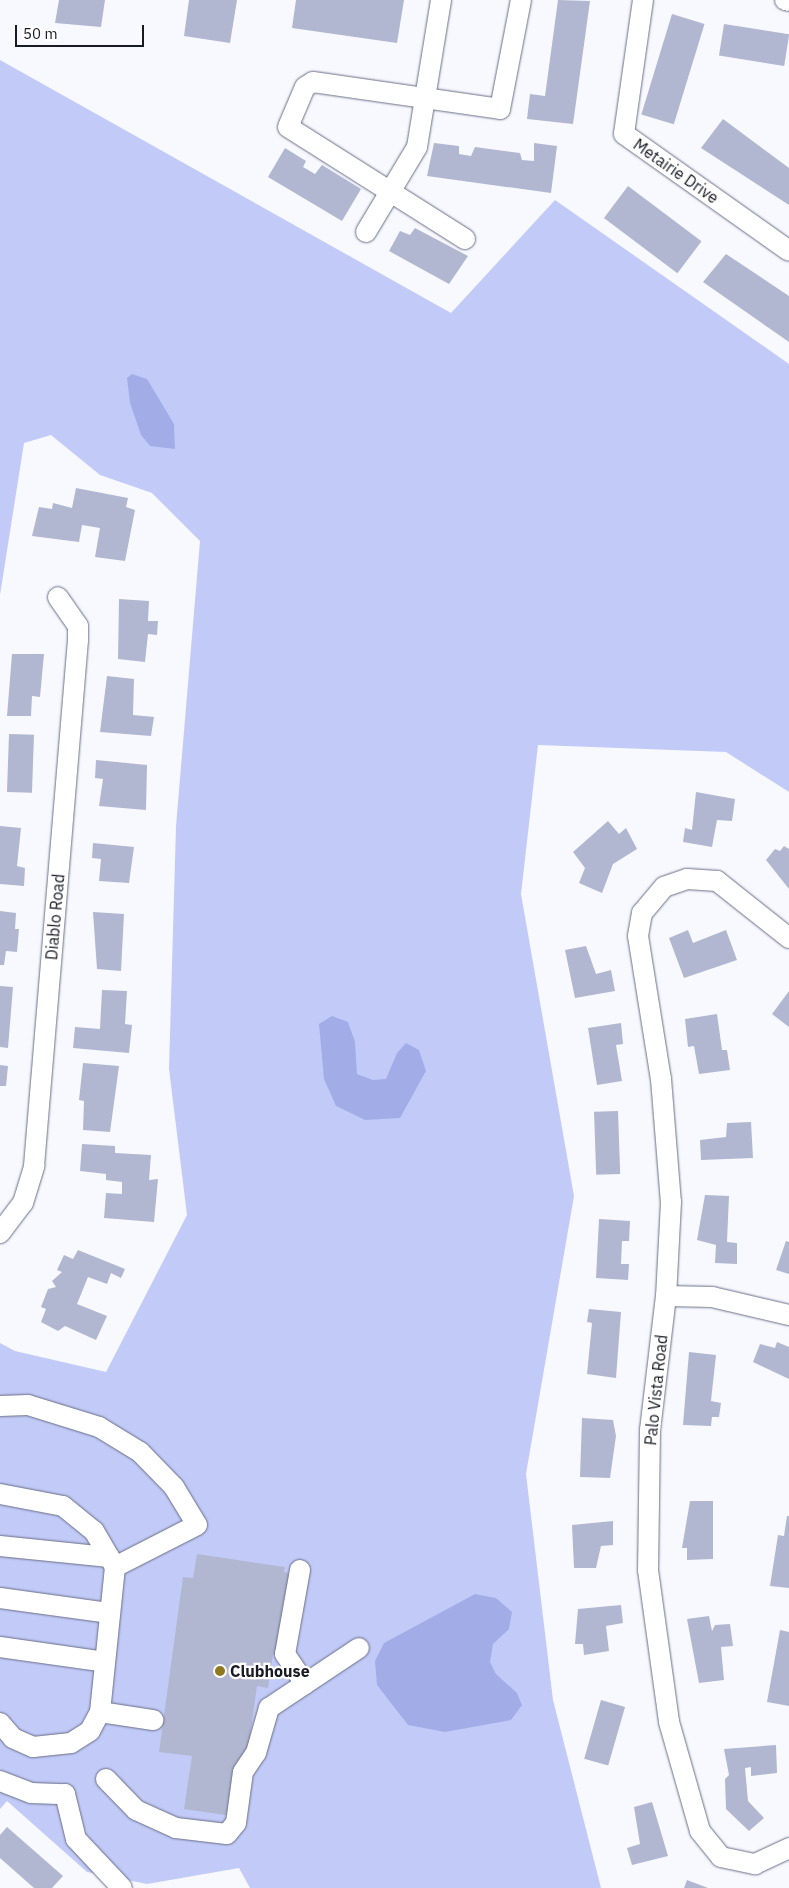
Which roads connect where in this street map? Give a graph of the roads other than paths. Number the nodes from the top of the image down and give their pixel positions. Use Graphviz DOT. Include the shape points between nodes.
graph roads {
  1 [pos="441,0"];
  2 [pos="521,0"];
  3 [pos="643,0"];
  4 [pos="785,0"];
  5 [pos="789,1"];
  6 [pos="428,98"];
  7 [pos="394,192"];
  8 [pos="366,232"];
  9 [pos="465,239"];
  10 [pos="789,251"];
  11 [pos="58,597"];
  12 [pos="789,938"];
  13 [pos="0,1233"];
  14 [pos="666,1296"];
  15 [pos="789,1315"];
  16 [pos="0,1406"];
  17 [pos="0,1494"];
  18 [pos="0,1546"];
  19 [pos="112,1562"];
  20 [pos="300,1570"];
  21 [pos="0,1598"];
  22 [pos="110,1613"];
  23 [pos="0,1647"];
  24 [pos="359,1648"];
  25 [pos="105,1662"];
  26 [pos="305,1684"];
  27 [pos="100,1712"];
  28 [pos="153,1720"];
  29 [pos="0,1723"];
  30 [pos="106,1779"];
  31 [pos="0,1781"];
  32 [pos="789,1848"];
  33 [pos="122,1888"];
  1 -- 6 [label="street"];
  2 -- 6 [label="street" via="500,109"];
  3 -- 10 [label="street, Metairie Drive" via="624,134"];
  4 -- 5 [label="street"];
  6 -- 7 [label="street" via="417,147"];
  6 -- 7 [label="street" via="313,82 305,87 288,127"];
  7 -- 8 [label="street"];
  7 -- 9 [label="street"];
  11 -- 13 [label="street, Diablo Road" via="78,626 78,640 35,1158 23,1203"];
  12 -- 14 [label="street, Palo Vista Road" via="717,881 687,879 664,887 642,913 638,936 664,1107 671,1202"];
  14 -- 15 [label="street" via="712,1297"];
  14 -- 32 [label="street, Palo Vista Road" via="650,1430 648,1570 669,1722 700,1831 721,1857 755,1864"];
  16 -- 19 [label="street" via="28,1405 100,1428 140,1452 174,1487 197,1525"];
  17 -- 19 [label="street" via="63,1506 94,1531"];
  18 -- 19 [label="street"];
  19 -- 22 [label="street"];
  20 -- 26 [label="street" via="285,1654"];
  21 -- 22 [label="street"];
  22 -- 25 [label="street"];
  23 -- 25 [label="street"];
  24 -- 26 [label="street"];
  25 -- 27 [label="street"];
  26 -- 30 [label="street" via="269,1708 256,1753 243,1772 236,1823 227,1834 176,1828 136,1810"];
  27 -- 28 [label="street"];
  27 -- 29 [label="street" via="90,1731 52,1748 33,1747 13,1738"];
  31 -- 33 [label="street" via="31,1794 65,1794 76,1839"];
}
